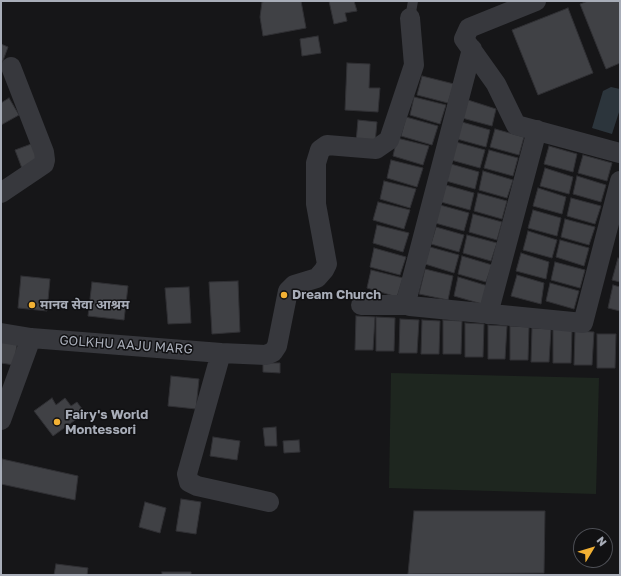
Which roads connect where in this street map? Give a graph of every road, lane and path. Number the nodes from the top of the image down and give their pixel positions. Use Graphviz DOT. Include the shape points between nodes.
graph roads {
  1 [pos="536,1"];
  2 [pos="412,9"];
  3 [pos="472,49"];
  4 [pos="11,68"];
  5 [pos="537,130"];
  6 [pos="620,153"];
  7 [pos="620,181"];
  8 [pos="1,193"];
  9 [pos="407,304"];
  10 [pos="361,306"];
  11 [pos="488,314"];
  12 [pos="1,333"];
  13 [pos="31,338"];
  14 [pos="221,353"];
  15 [pos="1,420"];
  16 [pos="269,502"];
  1 -- 3 [label="street" via="469,28 464,39"];
  2 -- 14 [label="street, GOLKHU AAJU MARG" via="414,65 389,140 376,149 327,145 320,150 316,163 316,204 327,264 324,270 317,278 294,285 288,291 274,352 266,355"];
  3 -- 5 [label="street" via="496,84 516,125"];
  3 -- 9 [label="street"];
  4 -- 8 [label="street" via="44,152 44,164"];
  5 -- 6 [label="street"];
  5 -- 11 [label="street"];
  7 -- 11 [label="street" via="583,323"];
  9 -- 10 [label="street"];
  9 -- 11 [label="street"];
  12 -- 13 [label="street, GOLKHU AAJU MARG"];
  13 -- 14 [label="street, GOLKHU AAJU MARG"];
  13 -- 15 [label="street"];
  14 -- 16 [label="street" via="187,474 189,482"];
}
